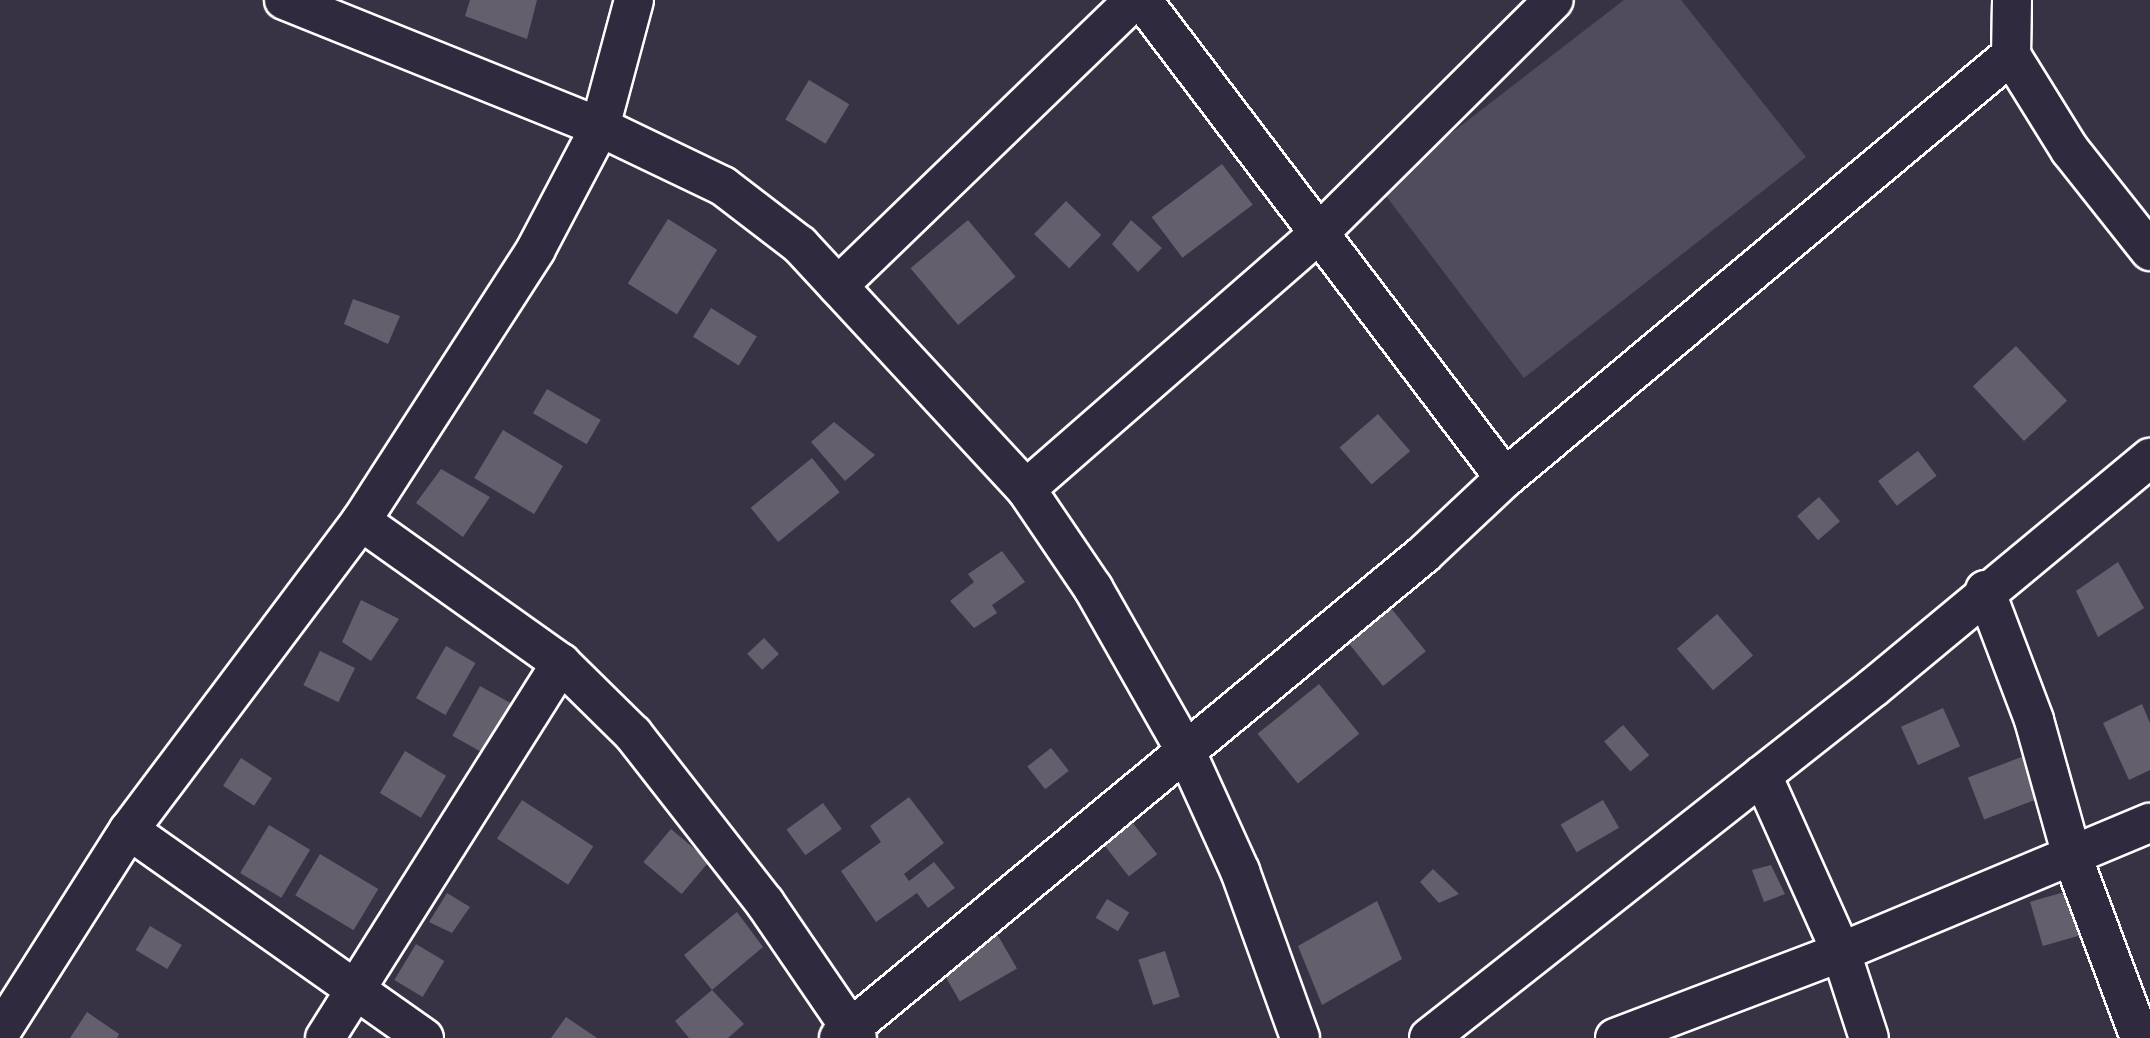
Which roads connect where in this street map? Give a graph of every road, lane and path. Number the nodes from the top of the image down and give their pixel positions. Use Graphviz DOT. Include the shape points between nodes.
graph roads {
  1 [pos="284,0"];
  2 [pos="634,0"];
  3 [pos="1134,0"];
  4 [pos="1142,0"];
  5 [pos="1554,0"];
  6 [pos="2012,0"];
  7 [pos="2011,55"];
  8 [pos="600,127"];
  9 [pos="1318,234"];
  10 [pos="2150,251"];
  11 [pos="838,286"];
  12 [pos="2150,458"];
  13 [pos="1505,478"];
  14 [pos="1026,489"];
  15 [pos="361,522"];
  16 [pos="1985,590"];
  17 [pos="561,663"];
  18 [pos="1186,752"];
  19 [pos="1762,775"];
  20 [pos="2150,823"];
  21 [pos="129,830"];
  22 [pos="2072,856"];
  23 [pos="1841,952"];
  24 [pos="356,991"];
  25 [pos="0,1033"];
  26 [pos="849,1035"];
  27 [pos="325,1038"];
  28 [pos="424,1038"];
  29 [pos="1300,1038"];
  30 [pos="1429,1038"];
  31 [pos="1615,1038"];
  32 [pos="1869,1038"];
  33 [pos="2140,1038"];
  1 -- 8 [label="street"];
  2 -- 8 [label="street"];
  3 -- 11 [label="street"];
  4 -- 9 [label="street"];
  5 -- 9 [label="street"];
  6 -- 7 [label="street"];
  7 -- 10 [label="street" via="2070,150"];
  7 -- 13 [label="street"];
  8 -- 11 [label="street" via="723,186 800,245"];
  8 -- 15 [label="street" via="536,249"];
  9 -- 13 [label="street"];
  9 -- 14 [label="street"];
  11 -- 14 [label="street"];
  12 -- 16 [label="street"];
  13 -- 18 [label="street" via="1424,554"];
  14 -- 18 [label="street" via="1093,588"];
  15 -- 17 [label="street"];
  15 -- 21 [label="street"];
  16 -- 19 [label="street"];
  16 -- 22 [label="street" via="2034,720"];
  17 -- 24 [label="street"];
  17 -- 26 [label="street" via="633,734 701,818"];
  18 -- 26 [label="street"];
  18 -- 29 [label="street" via="1240,871"];
  19 -- 23 [label="street"];
  19 -- 30 [label="street"];
  20 -- 22 [label="street"];
  21 -- 24 [label="street"];
  21 -- 25 [label="street"];
  22 -- 23 [label="street"];
  22 -- 33 [label="street"];
  23 -- 31 [label="street"];
  23 -- 32 [label="street"];
  24 -- 27 [label="street"];
  24 -- 28 [label="street"];
}
